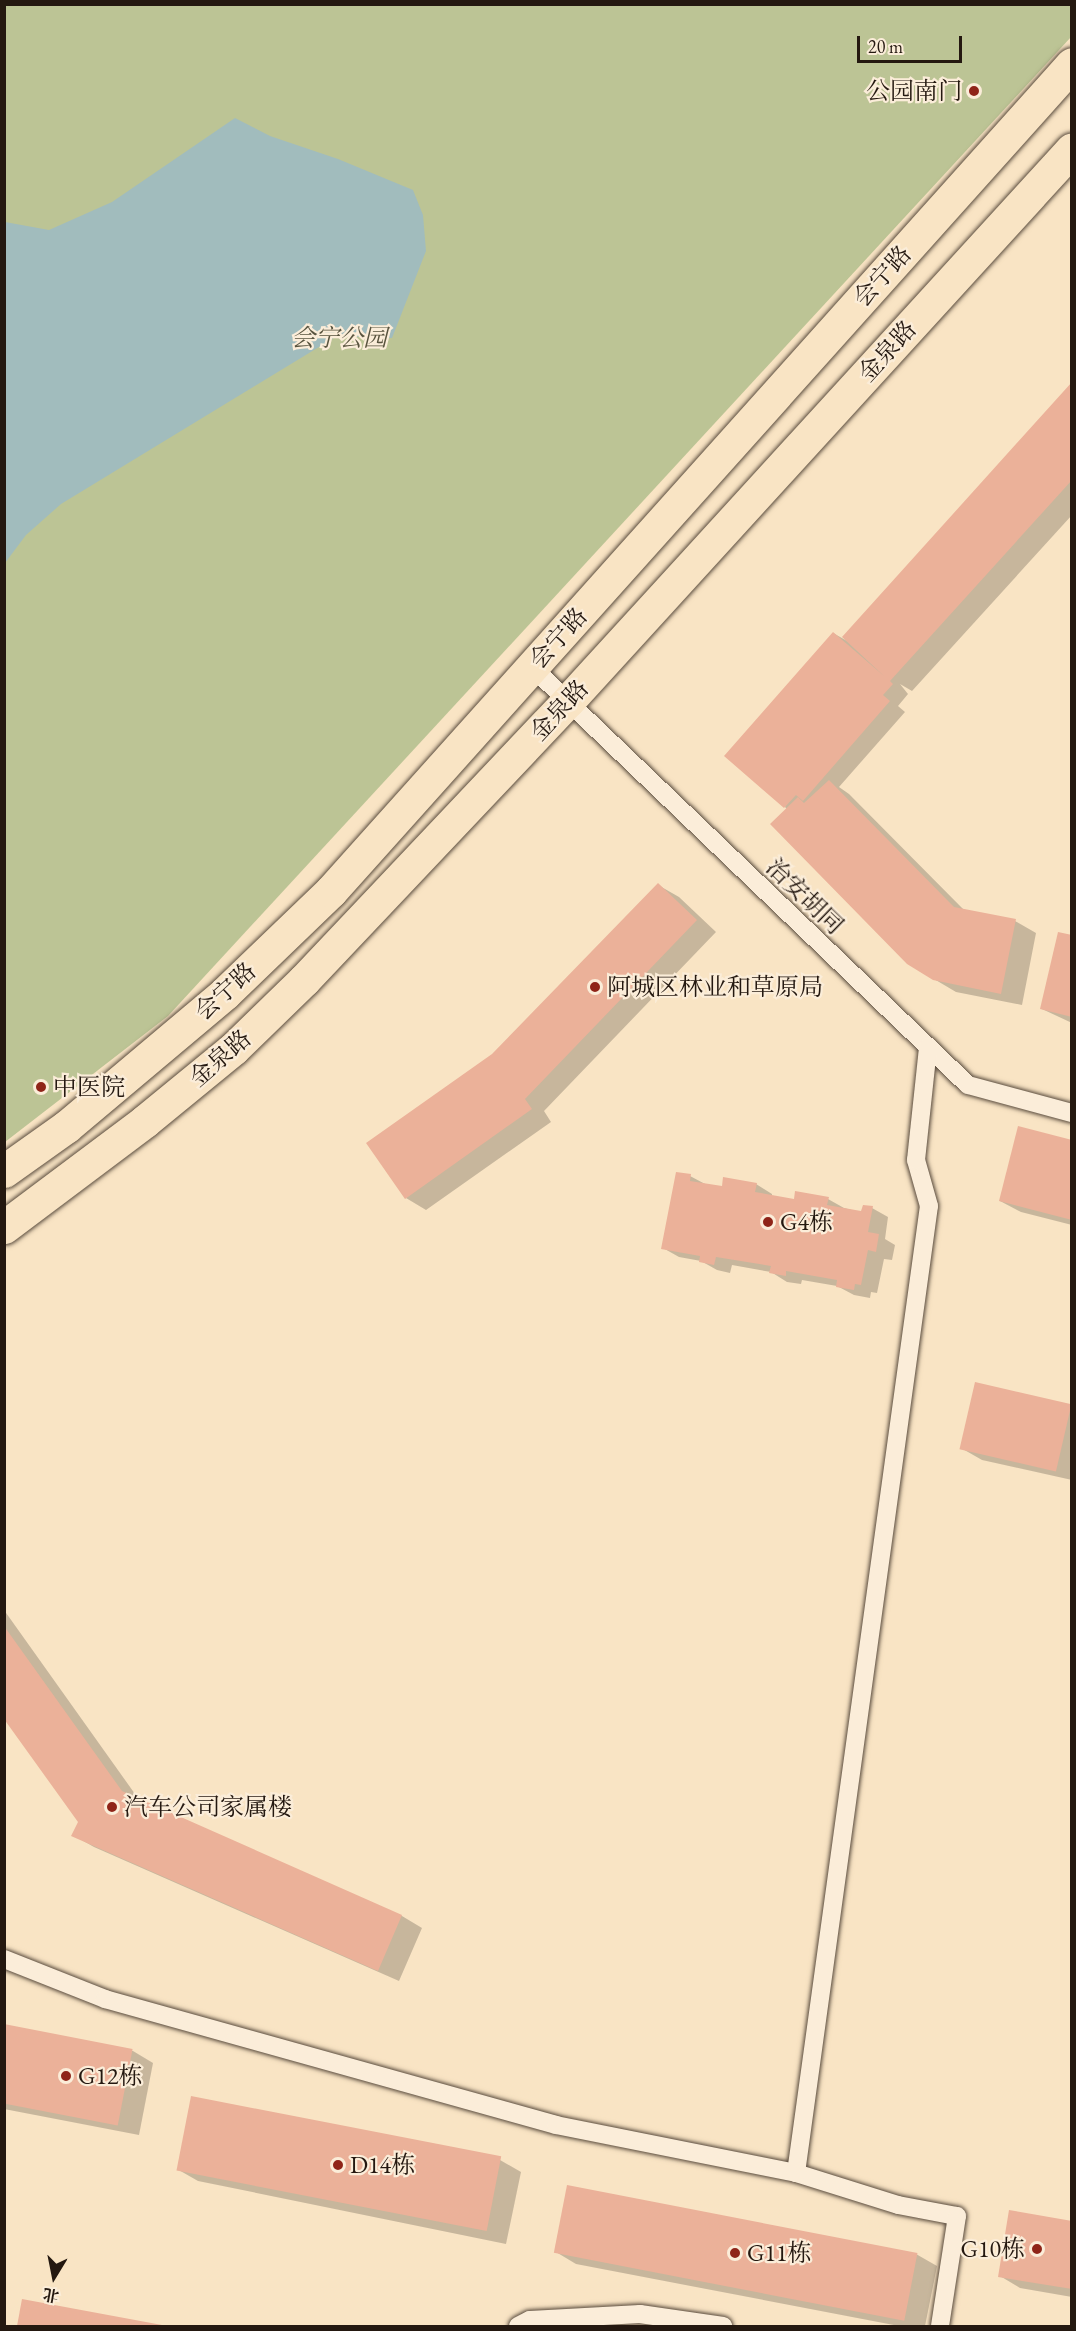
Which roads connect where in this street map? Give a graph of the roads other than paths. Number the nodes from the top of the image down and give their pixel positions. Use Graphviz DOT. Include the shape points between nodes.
graph roads {
  1 [pos="1071,64"];
  2 [pos="1071,149"];
  3 [pos="532,667"];
  4 [pos="568,701"];
  5 [pos="928,1047"];
  6 [pos="1071,1113"];
  7 [pos="4,1171"];
  8 [pos="4,1227"];
  9 [pos="4,1959"];
  10 [pos="796,2173"];
  11 [pos="518,2326"];
  12 [pos="723,2326"];
  13 [pos="940,2326"];
  1 -- 3 [label="main road, 会宁路"];
  2 -- 4 [label="main road, 金泉路"];
  3 -- 4 [label="lane, 治安胡同"];
  3 -- 7 [label="main road, 会宁路" via="331,891 225,993 66,1127"];
  4 -- 5 [label="lane, 治安胡同"];
  4 -- 8 [label="main road, 金泉路" via="234,1049"];
  5 -- 6 [label="lane, 治安胡同" via="968,1085"];
  5 -- 10 [label="lane" via="916,1160 929,1206"];
  9 -- 10 [label="lane" via="105,1999 556,2126"];
  10 -- 13 [label="lane" via="898,2205 957,2216"];
  11 -- 12 [label="lane" via="530,2320 640,2314"];
}
